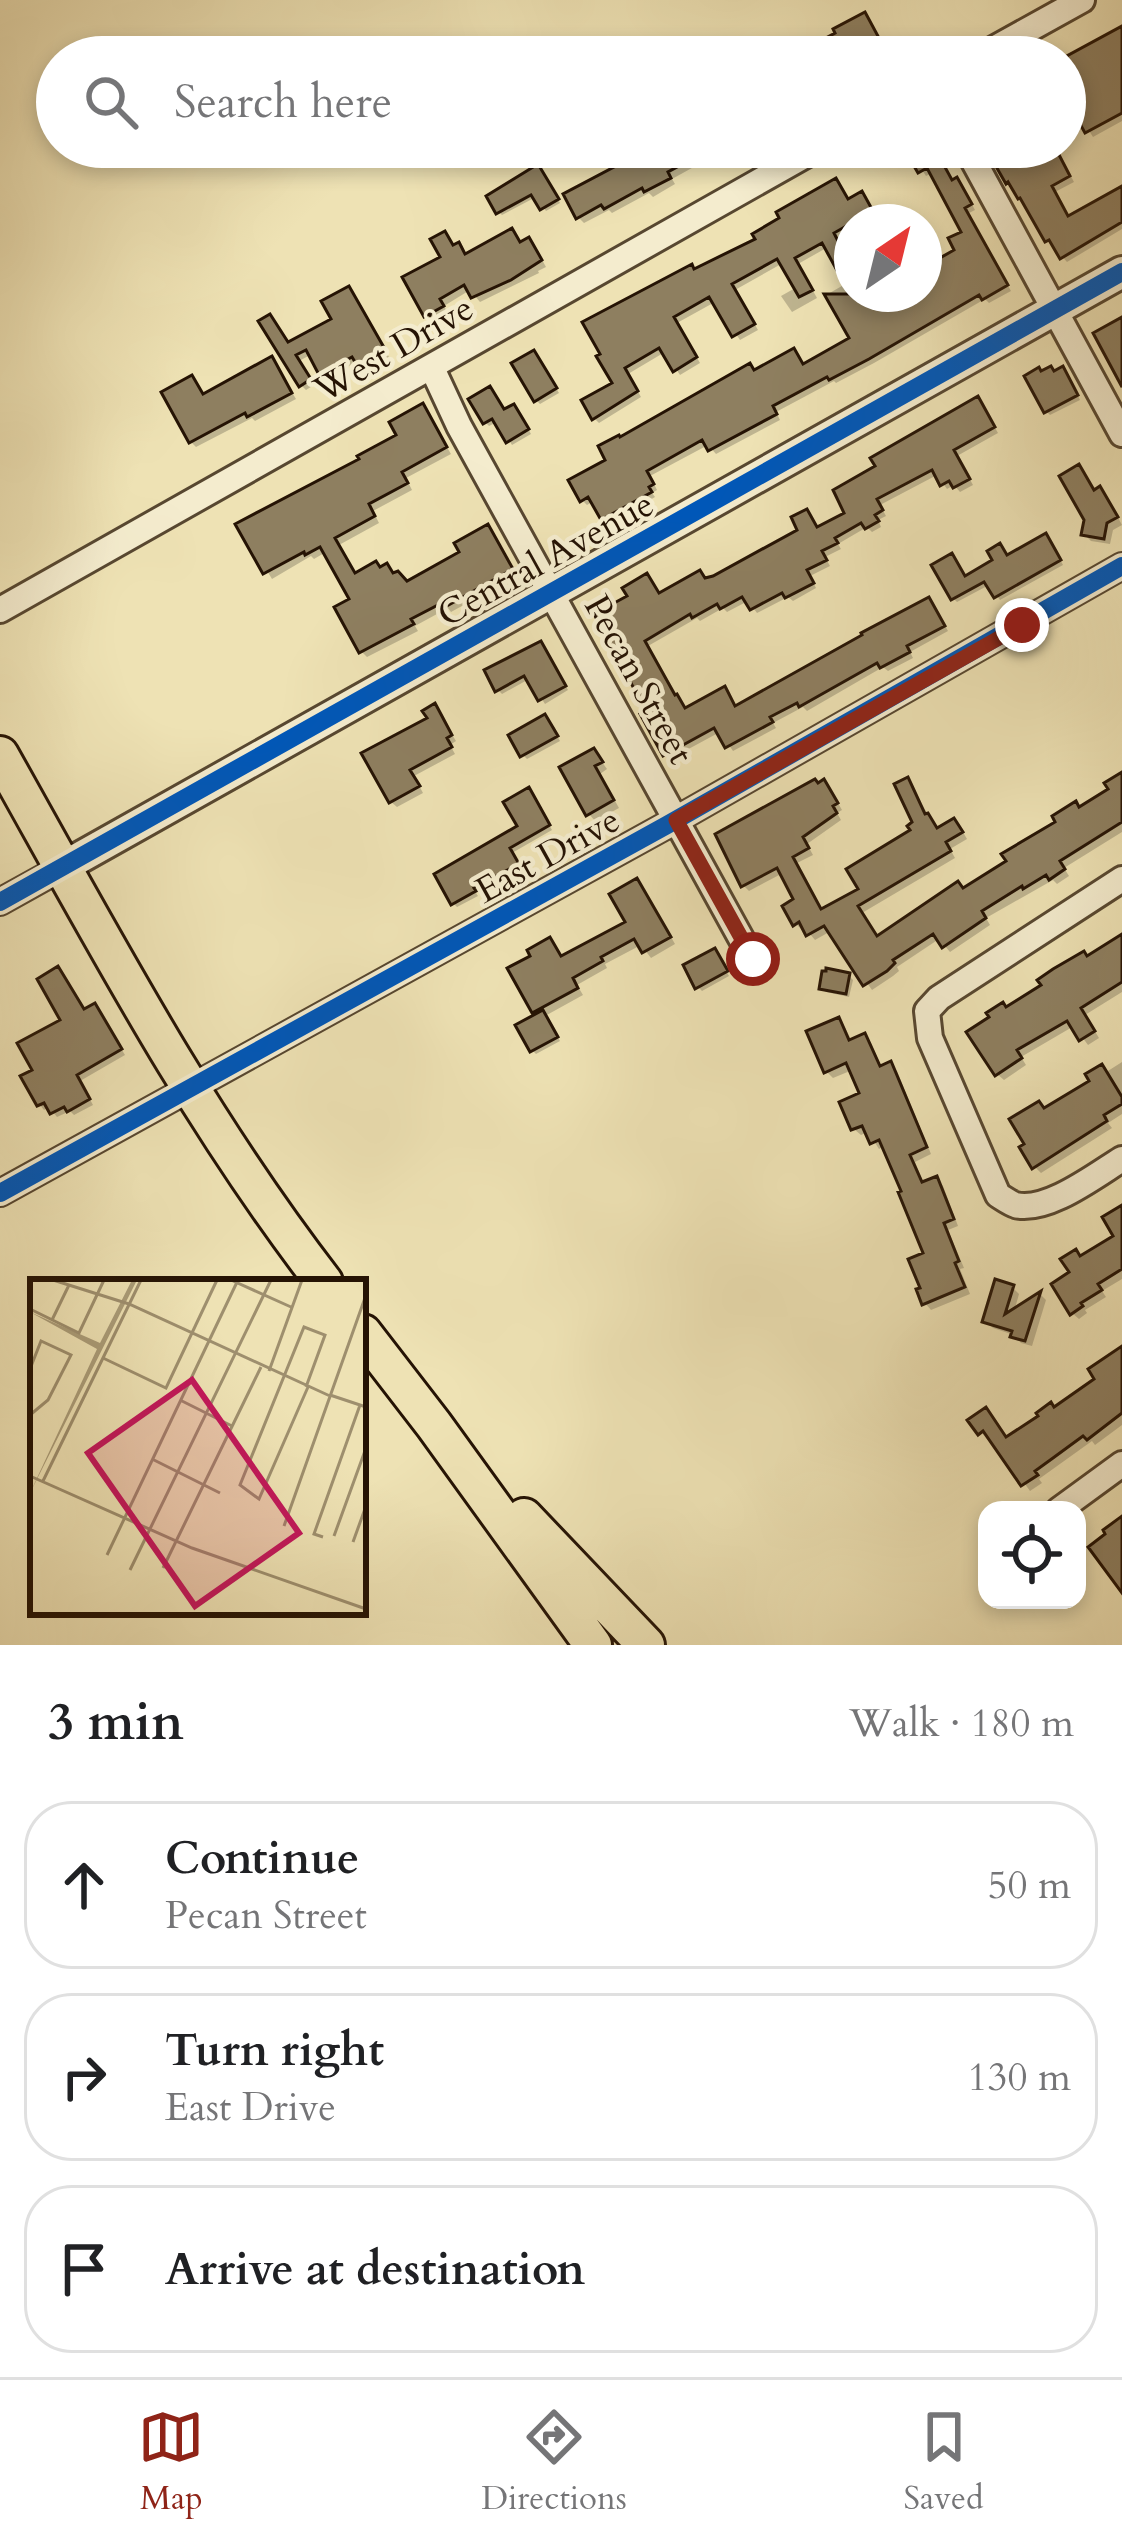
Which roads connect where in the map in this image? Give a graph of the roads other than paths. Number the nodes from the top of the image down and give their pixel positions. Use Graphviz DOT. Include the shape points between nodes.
graph roads {
  1 [pos="1082,0"];
  2 [pos="1017,36"];
  3 [pos="783,168"];
  4 [pos="978,168"];
  5 [pos="1122,272"];
  6 [pos="1055,309"];
  7 [pos="432,368"];
  8 [pos="1122,434"];
  9 [pos="1122,566"];
  10 [pos="551,592"];
  11 [pos="0,610"];
  12 [pos="0,755"];
  13 [pos="676,820"];
  14 [pos="63,867"];
  15 [pos="1122,880"];
  16 [pos="0,902"];
  17 [pos="753,959"];
  18 [pos="189,1089"];
  19 [pos="1122,1159"];
  20 [pos="0,1193"];
  21 [pos="322,1279"];
  22 [pos="366,1337"];
  23 [pos="434,1425"];
  24 [pos="1122,1464"];
  25 [pos="1071,1501"];
  26 [pos="593,1645"];
  27 [pos="646,1645"];
  1 -- 2 [label="street"];
  3 -- 7 [label="street, West Drive"];
  4 -- 6 [label="street"];
  5 -- 6 [label="street, Central Avenue"];
  6 -- 8 [label="street"];
  6 -- 10 [label="street, Central Avenue"];
  7 -- 10 [label="street, Pecan Street"];
  7 -- 11 [label="street, West Drive"];
  9 -- 13 [label="street, East Drive"];
  10 -- 13 [label="street, Pecan Street"];
  10 -- 14 [label="street, Central Avenue"];
  12 -- 14 [label="main road"];
  13 -- 17 [label="street, Pecan Street"];
  13 -- 18 [label="street, East Drive"];
  14 -- 16 [label="street, Central Avenue"];
  14 -- 18 [label="main road"];
  15 -- 19 [label="street" via="927,1011 930,1038 998,1195 1014,1205 1046,1202"];
  18 -- 20 [label="street, East Drive"];
  18 -- 21 [label="main road"];
  22 -- 23 [label="main road"];
  23 -- 26 [label="main road"];
  23 -- 27 [label="main road"];
  24 -- 25 [label="street"];
}
